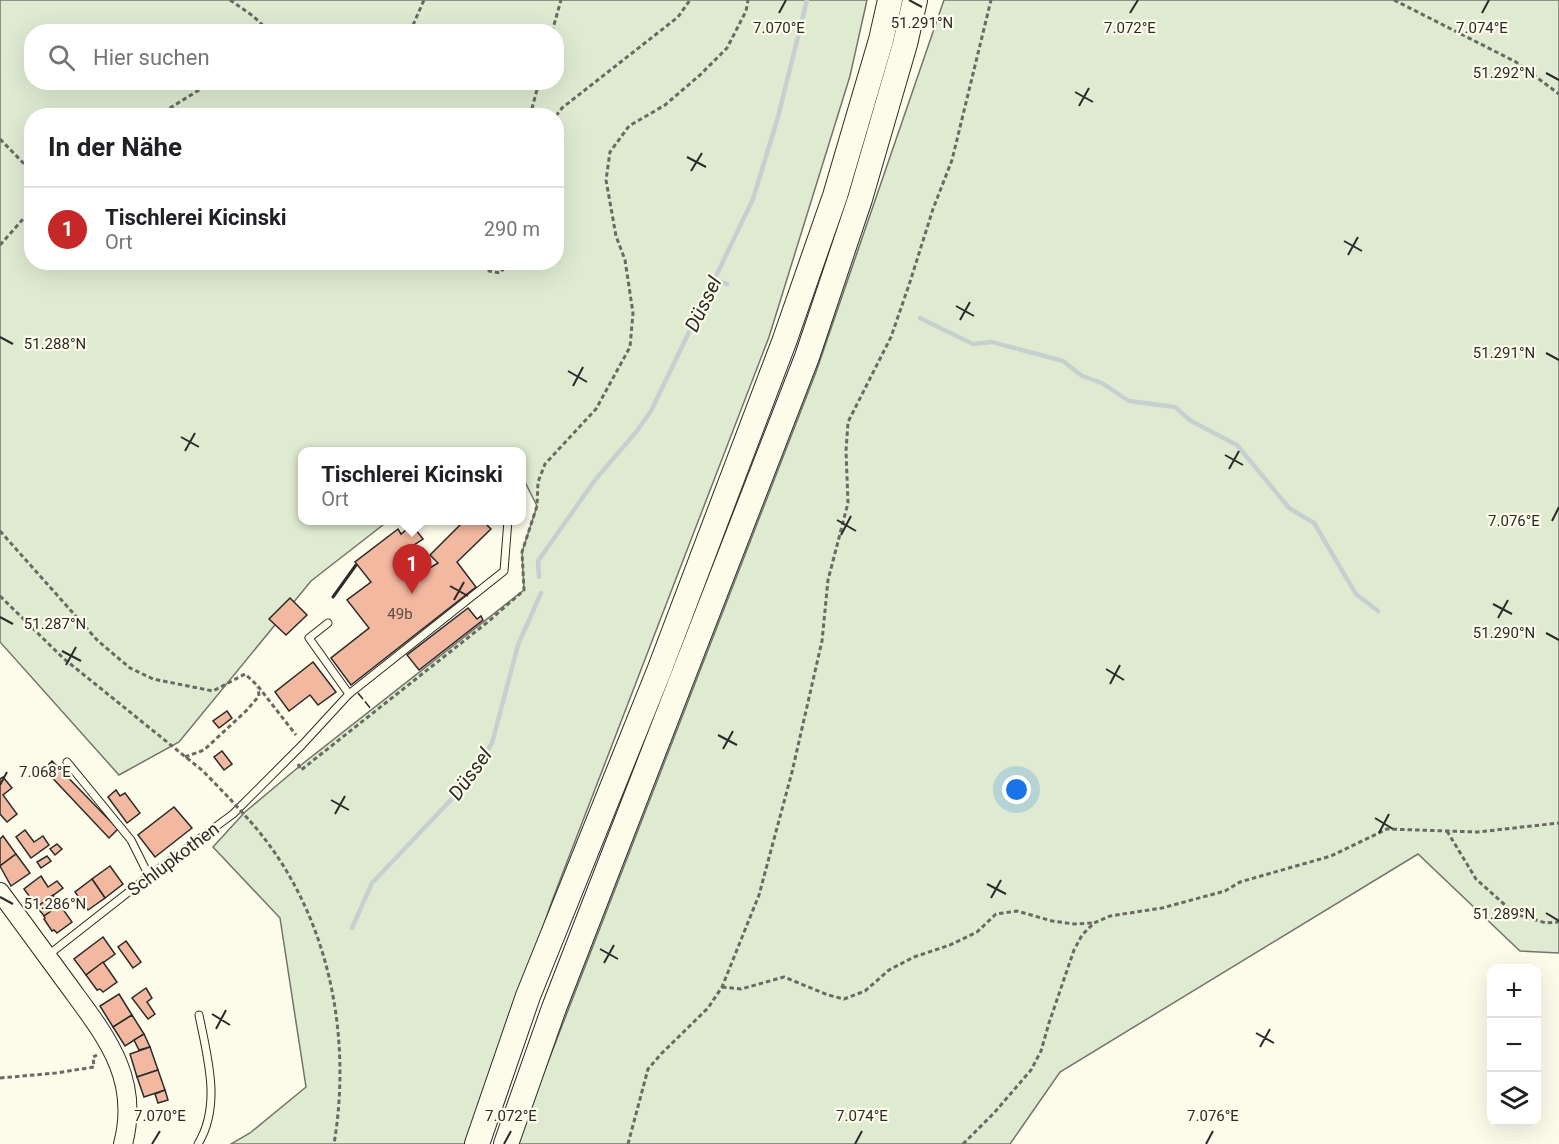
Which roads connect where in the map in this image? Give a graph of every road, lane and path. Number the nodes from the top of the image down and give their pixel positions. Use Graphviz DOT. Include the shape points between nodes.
graph roads {
  1 [pos="230,0"];
  2 [pos="424,0"];
  3 [pos="561,0"];
  4 [pos="690,0"];
  5 [pos="748,0"];
  6 [pos="890,0"];
  7 [pos="915,0"];
  8 [pos="991,0"];
  9 [pos="1394,0"];
  10 [pos="262,24"];
  11 [pos="414,24"];
  12 [pos="554,24"];
  13 [pos="199,90"];
  14 [pos="537,90"];
  15 [pos="1559,94"];
  16 [pos="170,108"];
  17 [pos="532,108"];
  18 [pos="562,108"];
  19 [pos="0,139"];
  20 [pos="24,164"];
  21 [pos="24,217"];
  22 [pos="0,245"];
  23 [pos="489,270"];
  24 [pos="502,270"];
  25 [pos="508,525"];
  26 [pos="0,531"];
  27 [pos="0,597"];
  28 [pos="328,623"];
  29 [pos="257,685"];
  30 [pos="350,693"];
  31 [pos="292,753"];
  32 [pos="185,757"];
  33 [pos="67,762"];
  34 [pos="1559,823"];
  35 [pos="1447,831"];
  36 [pos="149,876"];
  37 [pos="0,892"];
  38 [pos="1559,922"];
  39 [pos="1094,923"];
  40 [pos="47,956"];
  41 [pos="722,987"];
  42 [pos="199,1015"];
  43 [pos="111,1046"];
  44 [pos="0,1078"];
  45 [pos="123,1144"];
  46 [pos="198,1144"];
  47 [pos="334,1144"];
  48 [pos="477,1144"];
  49 [pos="506,1144"];
  50 [pos="628,1144"];
  51 [pos="963,1144"];
  1 -- 10 [label="path"];
  2 -- 11 [label="path"];
  3 -- 12 [label="path"];
  4 -- 18 [label="path" via="678,17"];
  5 -- 31 [label="path" via="727,48 665,105 629,126 610,152 606,180 633,313 630,347 596,409 545,464 522,552 524,590 301,770"];
  6 -- 48 [label="highway" via="835,196 784,342 659,670 528,996"];
  7 -- 49 [label="highway" via="860,199 807,357 554,1008"];
  8 -- 41 [label="path" via="952,160 891,337 848,422 848,503 828,580 822,640 759,895"];
  9 -- 15 [label="path" via="1516,62"];
  13 -- 16 [label="path"];
  14 -- 17 [label="path"];
  19 -- 20 [label="path"];
  21 -- 22 [label="path"];
  23 -- 24 [label="path"];
  25 -- 30 [label="lane, Schlupkothen" via="504,570"];
  26 -- 29 [label="path" via="98,641 130,668 153,679 213,691 245,674"];
  27 -- 32 [label="path" via="63,658"];
  28 -- 30 [label="lane" via="309,638"];
  29 -- 31 [label="path" via="297,734"];
  29 -- 32 [label="path" via="259,696 246,711 204,750"];
  30 -- 31 [label="lane, Schlupkothen"];
  31 -- 36 [label="lane, Schlupkothen" via="233,814"];
  32 -- 47 [label="path, bridge" via="250,820 274,851 307,911 336,1010 340,1104"];
  33 -- 36 [label="lane" via="131,840"];
  34 -- 35 [label="path" via="1478,832"];
  35 -- 38 [label="path" via="1476,879 1515,914 1546,923"];
  35 -- 39 [label="path" via="1387,829 1331,856 1240,882 1225,891 1162,908 1110,916"];
  36 -- 40 [label="lane, Schlupkothen"];
  37 -- 40 [label="main road"];
  39 -- 41 [label="path" via="1052,921 1017,911 996,914 977,932 914,957 889,970 865,991 844,999 784,977 741,988"];
  39 -- 51 [label="path" via="1074,950 1041,1051 1031,1070"];
  40 -- 43 [label="main road"];
  41 -- 50 [label="path" via="708,1008 648,1069"];
  42 -- 46 [label="lane" via="211,1079 209,1116"];
  43 -- 44 [label="path" via="93,1057 94,1067"];
  43 -- 45 [label="main road" via="127,1091 128,1119"];
}
